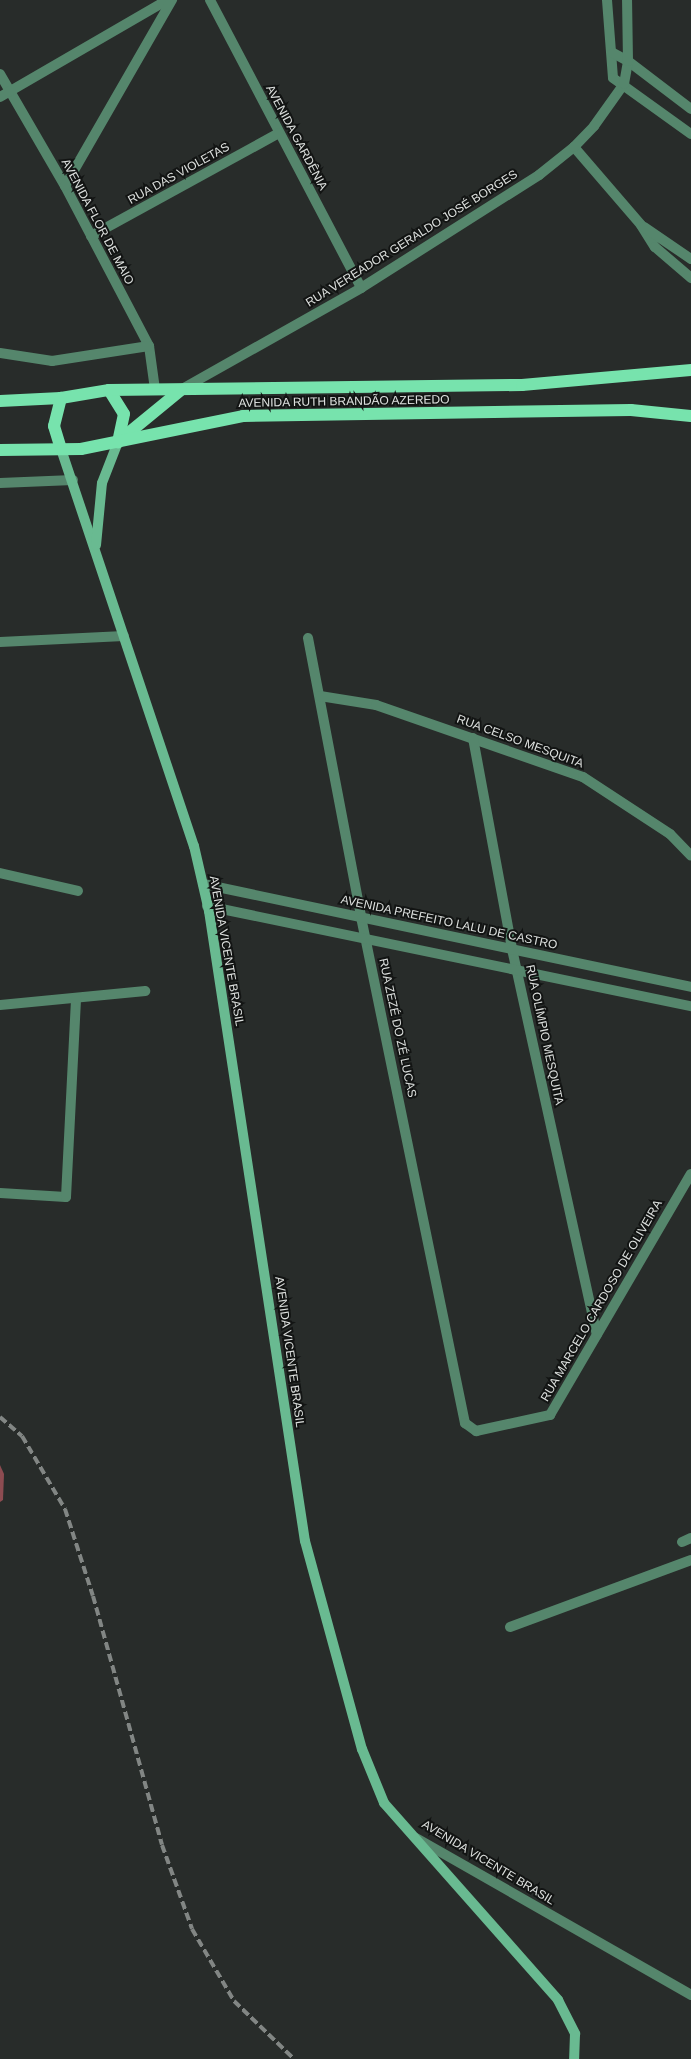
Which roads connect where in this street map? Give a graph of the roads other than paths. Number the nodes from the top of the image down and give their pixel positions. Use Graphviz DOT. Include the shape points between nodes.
graph roads {
  1 [pos="168,0"];
  2 [pos="172,0"];
  3 [pos="210,0"];
  4 [pos="607,0"];
  5 [pos="627,0"];
  6 [pos="613,53"];
  7 [pos="628,61"];
  8 [pos="0,74"];
  9 [pos="613,78"];
  10 [pos="624,84"];
  11 [pos="10,92"];
  12 [pos="0,97"];
  13 [pos="613,102"];
  14 [pos="691,109"];
  15 [pos="279,133"];
  16 [pos="691,134"];
  17 [pos="574,147"];
  18 [pos="65,186"];
  19 [pos="641,225"];
  20 [pos="91,236"];
  21 [pos="691,259"];
  22 [pos="691,278"];
  23 [pos="361,288"];
  24 [pos="149,346"];
  25 [pos="0,353"];
  26 [pos="691,370"];
  27 [pos="155,389"];
  28 [pos="109,390"];
  29 [pos="181,390"];
  30 [pos="61,398"];
  31 [pos="0,401"];
  32 [pos="691,416"];
  33 [pos="118,442"];
  34 [pos="61,449"];
  35 [pos="0,450"];
  36 [pos="73,480"];
  37 [pos="0,483"];
  38 [pos="95,549"];
  39 [pos="124,636"];
  40 [pos="308,638"];
  41 [pos="0,642"];
  42 [pos="320,696"];
  43 [pos="473,738"];
  44 [pos="691,856"];
  45 [pos="0,873"];
  46 [pos="203,884"];
  47 [pos="78,891"];
  48 [pos="208,906"];
  49 [pos="361,917"];
  50 [pos="365,938"];
  51 [pos="512,949"];
  52 [pos="517,970"];
  53 [pos="691,987"];
  54 [pos="146,991"];
  55 [pos="76,998"];
  56 [pos="0,1005"];
  57 [pos="691,1006"];
  58 [pos="691,1174"];
  59 [pos="0,1193"];
  60 [pos="597,1335"];
  61 [pos="465,1423"];
  62 [pos="691,1560"];
  63 [pos="510,1627"];
  64 [pos="416,1838"];
  65 [pos="691,1995"];
  66 [pos="574,2059"];
  1 -- 11 [label="street"];
  2 -- 18 [label="street"];
  3 -- 15 [label="street, AVENIDA GARDÊNIA"];
  4 -- 6 [label="street"];
  5 -- 7 [label="street"];
  6 -- 7 [label="street"];
  6 -- 9 [label="street"];
  7 -- 10 [label="street"];
  7 -- 14 [label="street"];
  8 -- 11 [label="street, AVENIDA FLOR DE MAIO"];
  9 -- 10 [label="street"];
  9 -- 13 [label="street"];
  10 -- 13 [label="street, RUA VEREADOR GERALDO JOSÉ BORGES"];
  10 -- 16 [label="street"];
  11 -- 12 [label="street"];
  11 -- 18 [label="street, AVENIDA FLOR DE MAIO"];
  13 -- 17 [label="street, RUA VEREADOR GERALDO JOSÉ BORGES"];
  15 -- 20 [label="street, RUA DAS VIOLETAS"];
  15 -- 23 [label="street, AVENIDA GARDÊNIA"];
  17 -- 19 [label="street"];
  17 -- 23 [label="street, RUA VEREADOR GERALDO JOSÉ BORGES" via="539,176"];
  18 -- 20 [label="street, AVENIDA FLOR DE MAIO"];
  19 -- 21 [label="street"];
  19 -- 22 [label="street" via="655,247"];
  20 -- 24 [label="street, AVENIDA FLOR DE MAIO"];
  23 -- 29 [label="street, RUA VEREADOR GERALDO JOSÉ BORGES"];
  24 -- 25 [label="street" via="52,362"];
  24 -- 27 [label="street, AVENIDA FLOR DE MAIO"];
  26 -- 29 [label="main road, AVENIDA RUTH BRANDÃO AZEREDO" via="522,385"];
  27 -- 28 [label="main road, AVENIDA RUTH BRANDÃO AZEREDO"];
  27 -- 29 [label="main road, AVENIDA RUTH BRANDÃO AZEREDO"];
  28 -- 30 [label="main road, AVENIDA RUTH BRANDÃO AZEREDO"];
  28 -- 33 [label="main road" via="124,414"];
  29 -- 33 [label="main road"];
  30 -- 31 [label="main road, AVENIDA RUTH BRANDÃO AZEREDO"];
  30 -- 34 [label="main road" via="54,426"];
  32 -- 33 [label="main road, AVENIDA RUTH BRANDÃO AZEREDO" via="631,410 242,416"];
  33 -- 34 [label="main road, AVENIDA RUTH BRANDÃO AZEREDO"];
  33 -- 38 [label="street, AVENIDA VICENTE BRASIL" via="102,483"];
  34 -- 35 [label="main road, AVENIDA RUTH BRANDÃO AZEREDO"];
  34 -- 36 [label="street, AVENIDA VICENTE BRASIL"];
  36 -- 37 [label="street"];
  36 -- 38 [label="street, AVENIDA VICENTE BRASIL"];
  38 -- 39 [label="street, AVENIDA VICENTE BRASIL"];
  39 -- 41 [label="street"];
  39 -- 46 [label="street, AVENIDA VICENTE BRASIL" via="194,846"];
  40 -- 42 [label="street, RUA ZEZÉ DO ZÉ LUCAS"];
  42 -- 43 [label="street, RUA CELSO MESQUITA" via="376,705"];
  42 -- 49 [label="street, RUA ZEZÉ DO ZÉ LUCAS"];
  43 -- 44 [label="street, RUA CELSO MESQUITA" via="583,777 670,834"];
  43 -- 51 [label="street, RUA OLÍMPIO MESQUITA"];
  45 -- 47 [label="street"];
  46 -- 48 [label="street, AVENIDA VICENTE BRASIL"];
  46 -- 49 [label="street, AVENIDA PREFEITO LALU DE CASTRO"];
  48 -- 50 [label="street"];
  48 -- 64 [label="street, AVENIDA VICENTE BRASIL" via="305,1541 362,1749 384,1803"];
  49 -- 50 [label="street, RUA ZEZÉ DO ZÉ LUCAS"];
  49 -- 51 [label="street, AVENIDA PREFEITO LALU DE CASTRO"];
  50 -- 52 [label="street"];
  50 -- 61 [label="street, RUA ZEZÉ DO ZÉ LUCAS"];
  51 -- 52 [label="street, RUA OLÍMPIO MESQUITA"];
  51 -- 53 [label="street, AVENIDA PREFEITO LALU DE CASTRO"];
  52 -- 57 [label="street"];
  52 -- 60 [label="street, RUA OLÍMPIO MESQUITA"];
  54 -- 55 [label="street"];
  55 -- 56 [label="street"];
  55 -- 59 [label="street" via="66,1198"];
  58 -- 60 [label="street, RUA MARCELO CARDOSO DE OLIVEIRA"];
  60 -- 61 [label="street, RUA MARCELO CARDOSO DE OLIVEIRA" via="550,1415 476,1431"];
  62 -- 63 [label="street"];
  64 -- 65 [label="street, AVENIDA VICENTE BRASIL"];
  64 -- 66 [label="street" via="558,2000 575,2034"];
}
